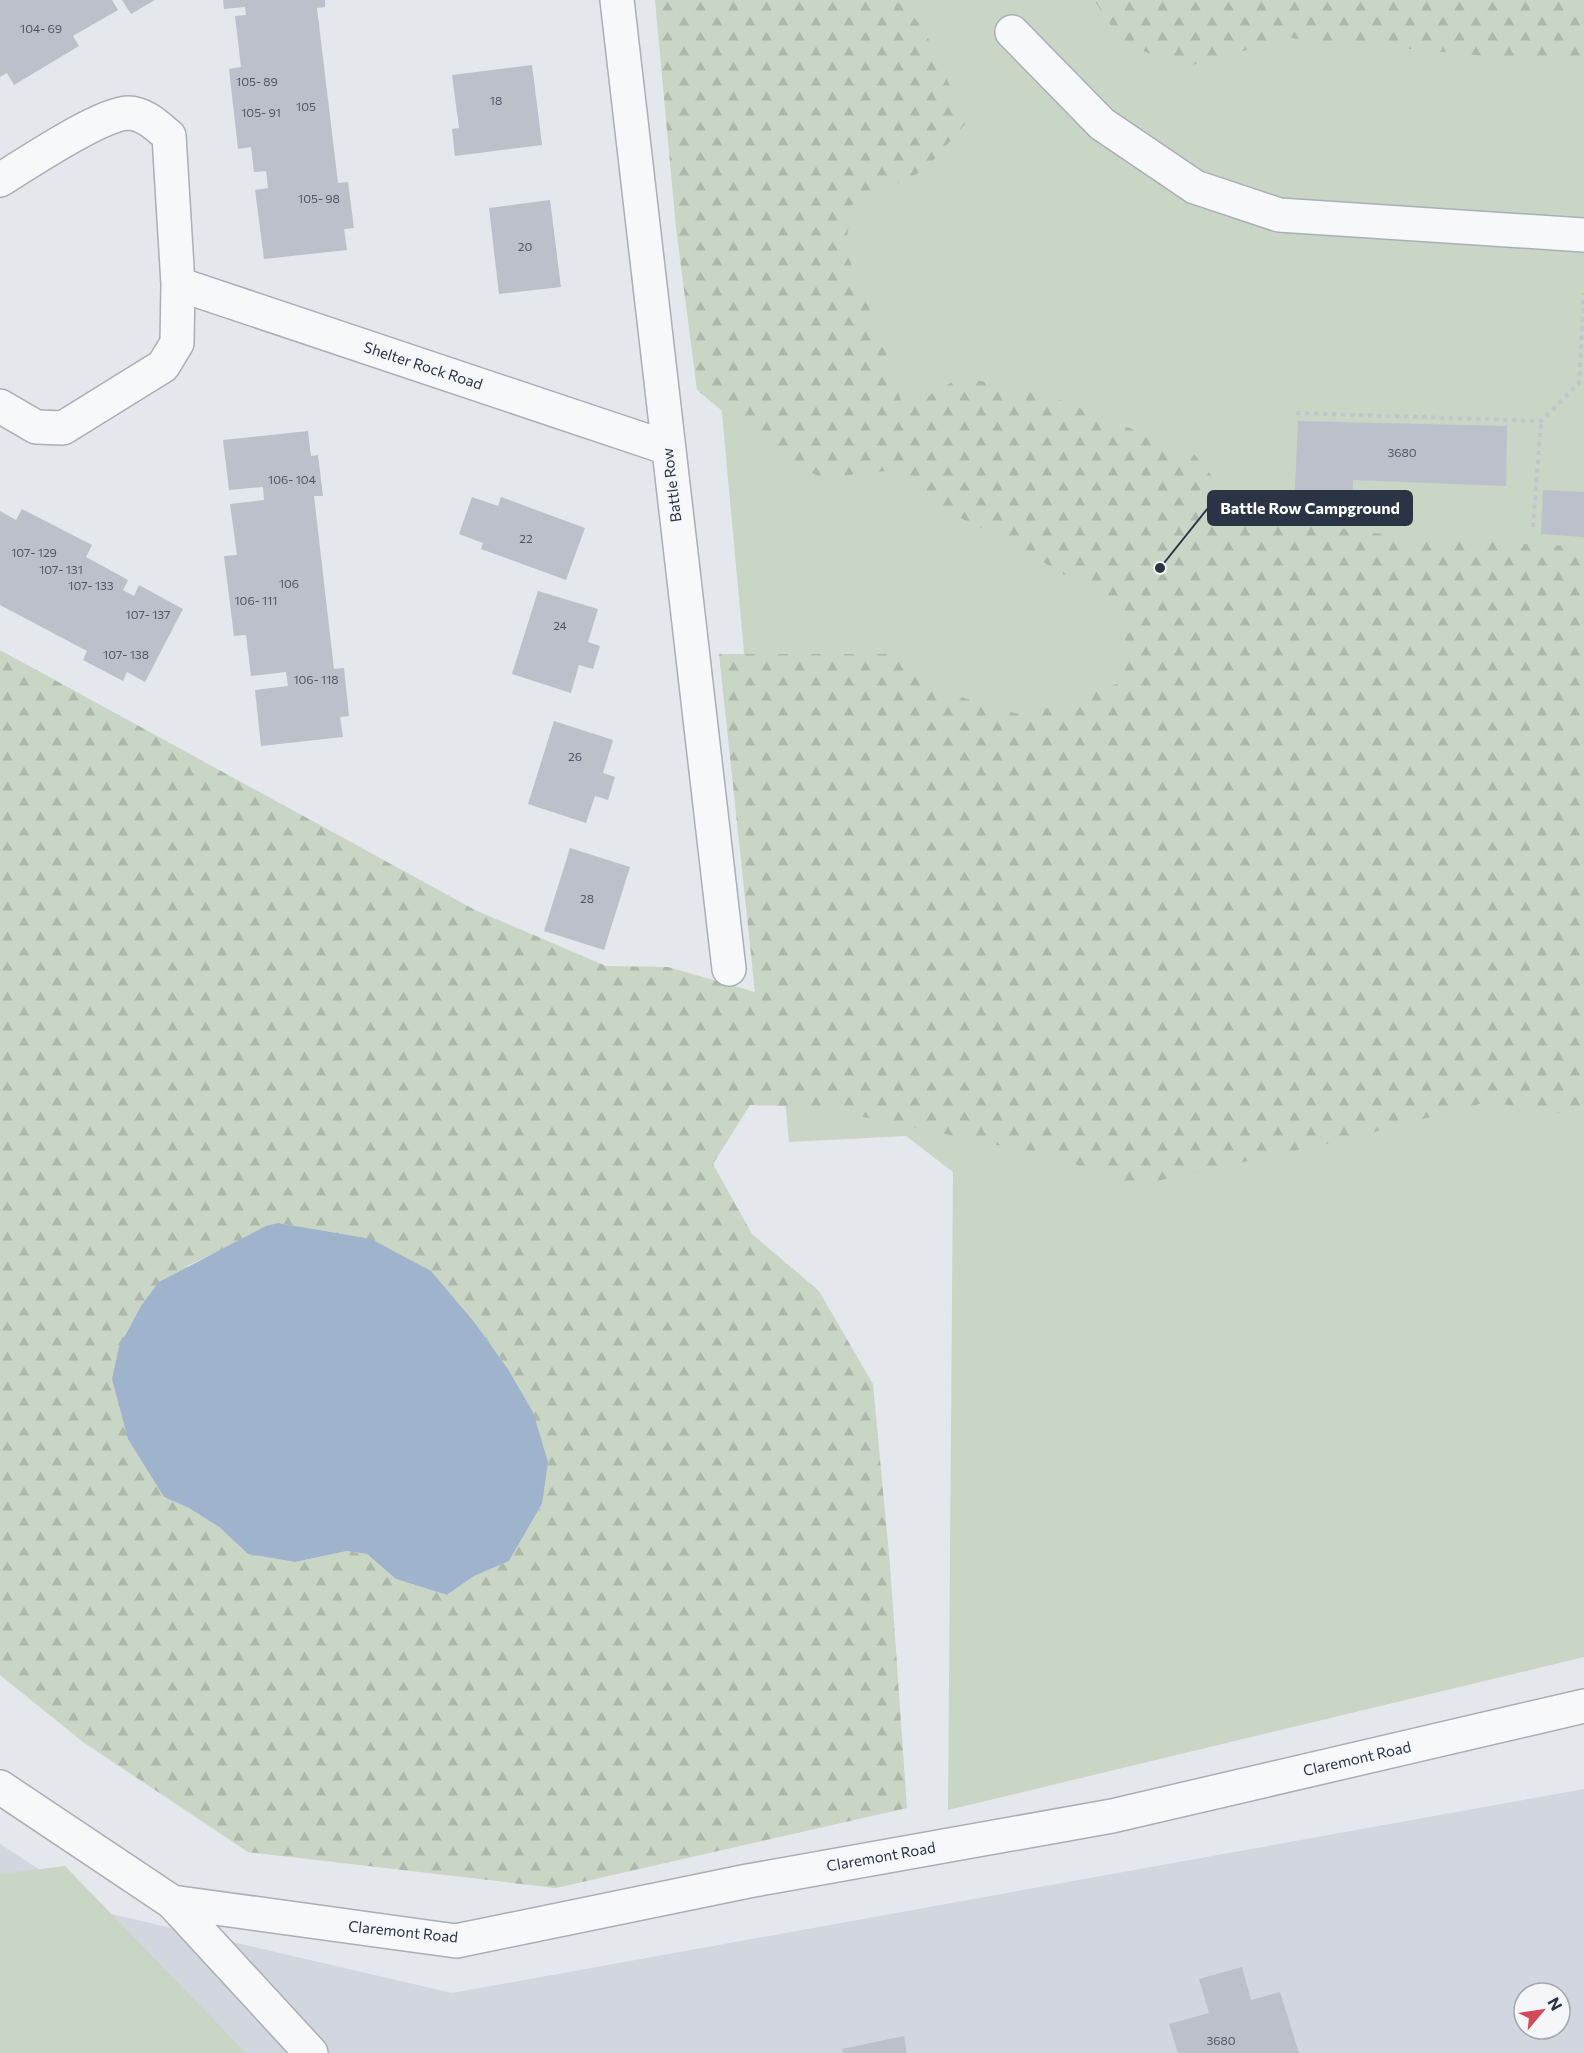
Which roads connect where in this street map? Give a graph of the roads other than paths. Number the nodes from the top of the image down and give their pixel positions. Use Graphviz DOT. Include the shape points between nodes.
graph roads {
  1 [pos="617,0"];
  2 [pos="1012,33"];
  3 [pos="0,180"];
  4 [pos="1584,235"];
  5 [pos="178,284"];
  6 [pos="0,406"];
  7 [pos="668,448"];
  8 [pos="729,969"];
  9 [pos="1584,1706"];
  10 [pos="0,1787"];
  11 [pos="172,1902"];
  12 [pos="311,2053"];
  1 -- 7 [label="street, Battle Row"];
  2 -- 4 [label="street" via="1102,124 1194,187 1279,214"];
  3 -- 5 [label="street" via="87,128 128,113 149,119 169,136"];
  5 -- 6 [label="street" via="177,343 163,366 63,428 36,427"];
  5 -- 7 [label="street, Shelter Rock Road"];
  7 -- 8 [label="street, Battle Row"];
  9 -- 11 [label="street, Claremont Road" via="1112,1816 748,1881 456,1941"];
  10 -- 11 [label="street"];
  11 -- 12 [label="street"];
}
